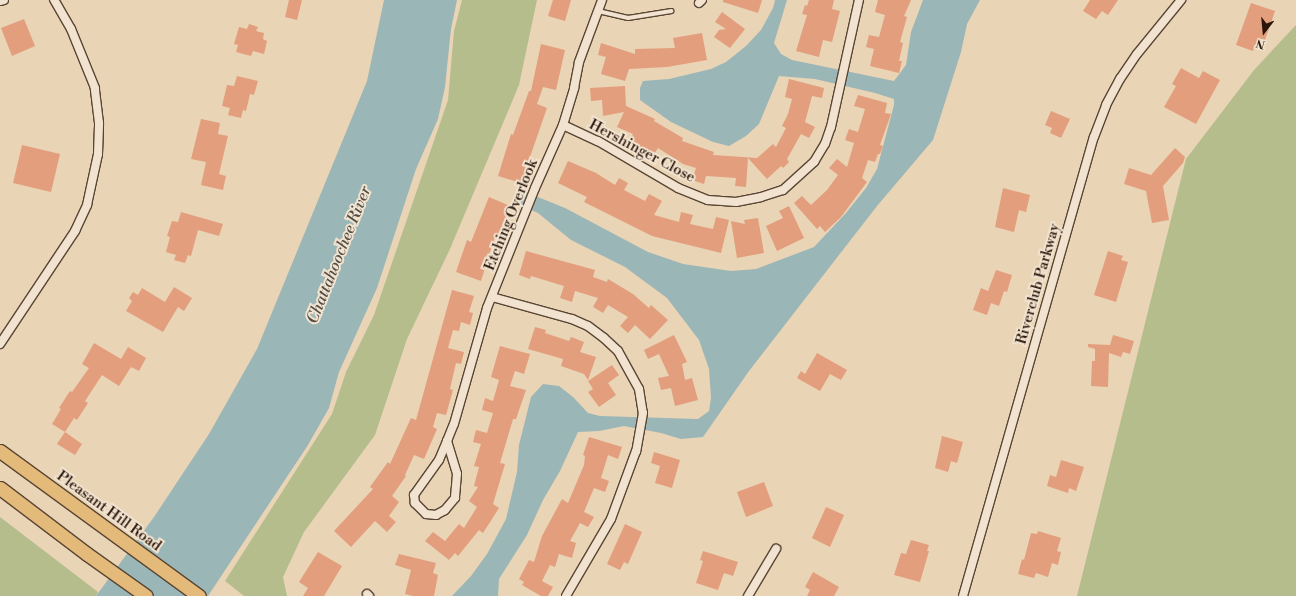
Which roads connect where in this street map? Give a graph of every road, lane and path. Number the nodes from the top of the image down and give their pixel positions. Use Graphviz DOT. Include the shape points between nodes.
graph roads {
  1 [pos="4,0"];
  2 [pos="54,0"];
  3 [pos="602,0"];
  4 [pos="859,0"];
  5 [pos="1181,0"];
  6 [pos="0,1"];
  7 [pos="598,10"];
  8 [pos="671,11"];
  9 [pos="563,125"];
  10 [pos="492,297"];
  11 [pos="0,344"];
  12 [pos="447,441"];
  13 [pos="0,451"];
  14 [pos="0,488"];
  15 [pos="776,550"];
  16 [pos="146,596"];
  17 [pos="199,596"];
  18 [pos="566,596"];
  19 [pos="748,596"];
  20 [pos="963,596"];
  1 -- 6 [label="street"];
  2 -- 11 [label="street" via="71,29 94,88 99,123 98,154 86,205 75,231"];
  3 -- 7 [label="street, Etching Overlook"];
  4 -- 9 [label="street, Hershinger Close" via="825,144 814,162 783,190 761,198 736,202 708,200 678,188 598,141"];
  5 -- 20 [label="street, Riverclub Parkway" via="1136,54 1120,79 1106,105 1094,137"];
  7 -- 8 [label="lane" via="628,18"];
  7 -- 9 [label="street, Etching Overlook" via="578,62 574,88"];
  9 -- 10 [label="street, Etching Overlook"];
  10 -- 12 [label="street, Etching Overlook"];
  10 -- 18 [label="street" via="572,319 588,326 618,351 638,389 643,413 636,451 611,519"];
  12 -- 12 [label="street, Etching Overlook" via="439,460 414,495 415,503 426,514 436,515 445,510 455,498 458,474"];
  13 -- 17 [label="highway, Pleasant Hill Road"];
  14 -- 16 [label="highway"];
  15 -- 19 [label="street"];
}
